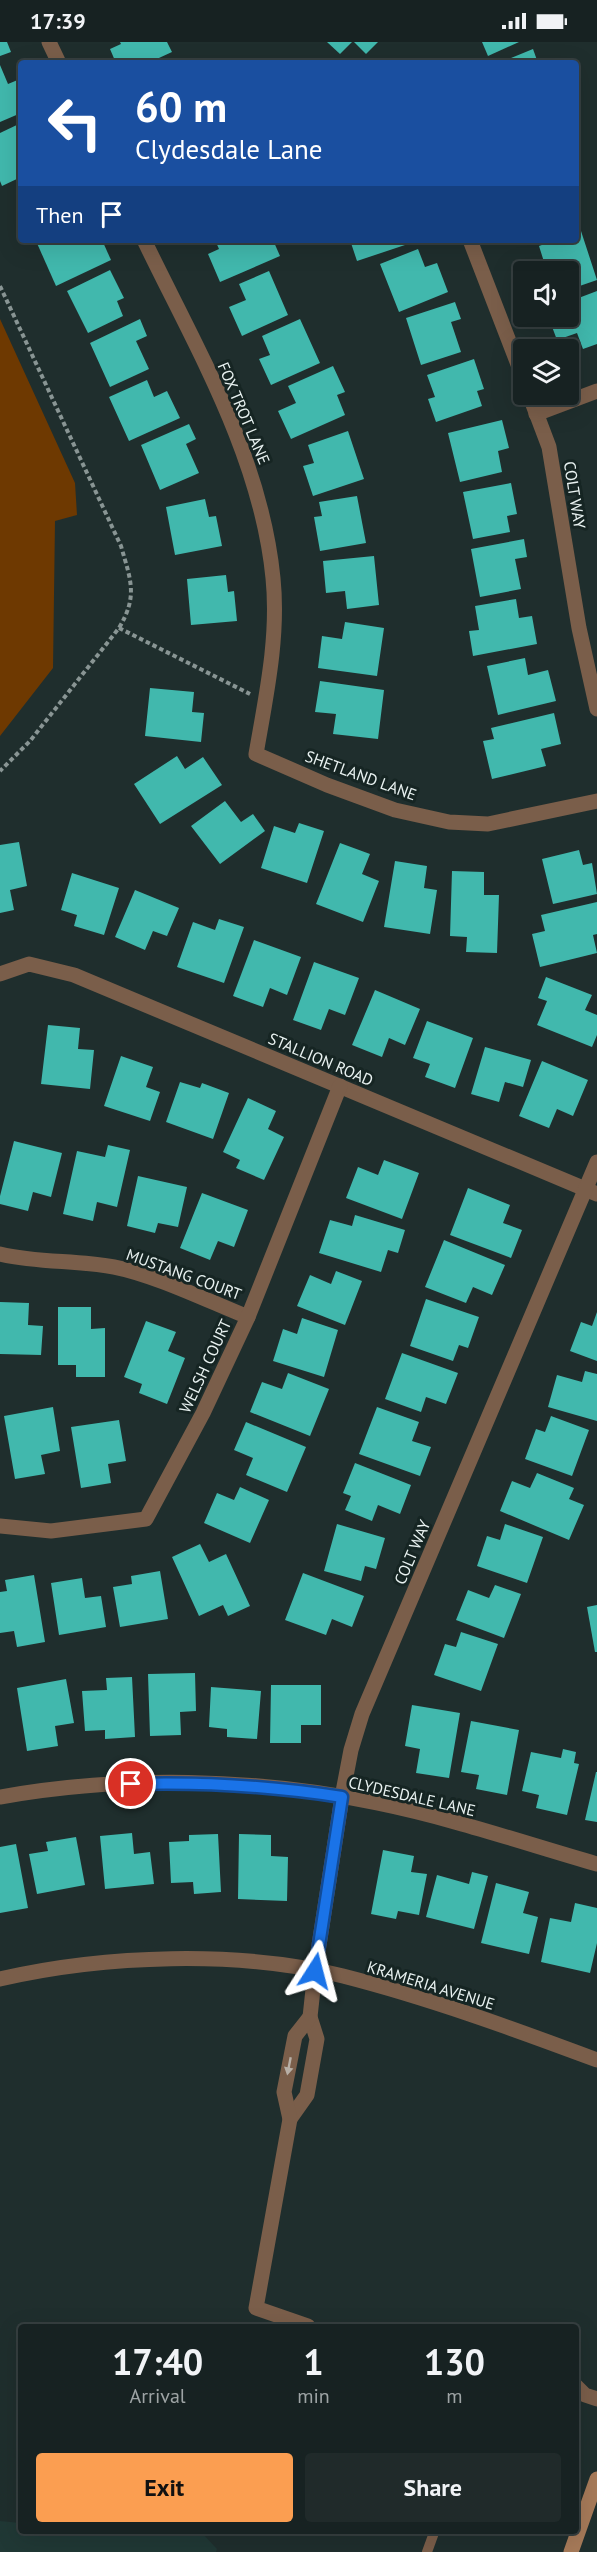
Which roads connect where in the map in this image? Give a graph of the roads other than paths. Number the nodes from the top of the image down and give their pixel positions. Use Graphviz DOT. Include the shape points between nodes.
graph roads {
  1 [pos="49,42"];
  2 [pos="58,60"];
  3 [pos="145,243"];
  4 [pos="471,243"];
  5 [pos="513,351"];
  6 [pos="597,392"];
  7 [pos="533,405"];
  8 [pos="536,414"];
  9 [pos="597,709"];
  10 [pos="256,754"];
  11 [pos="597,801"];
  12 [pos="0,974"];
  13 [pos="340,1086"];
  14 [pos="597,1162"];
  15 [pos="591,1192"];
  16 [pos="0,1254"];
  17 [pos="248,1317"];
  18 [pos="0,1526"];
  19 [pos="0,1797"];
  20 [pos="342,1797"];
  21 [pos="597,1864"];
  22 [pos="315,1971"];
  23 [pos="0,1979"];
  24 [pos="310,2017"];
  25 [pos="597,2060"];
  26 [pos="290,2119"];
  27 [pos="302,2324"];
  28 [pos="597,2479"];
  29 [pos="579,2530"];
  30 [pos="434,2534"];
  31 [pos="577,2534"];
  32 [pos="431,2551"];
  33 [pos="571,2552"];
  1 -- 2 [label="street"];
  3 -- 10 [label="street, FOX TROT LANE" via="233,426 266,530 273,578 274,628"];
  4 -- 5 [label="street"];
  6 -- 8 [label="street"];
  7 -- 8 [label="street, COLT WAY"];
  8 -- 9 [label="street, COLT WAY" via="549,447 579,628"];
  10 -- 11 [label="street, SHETLAND LANE" via="395,810 449,822 488,824"];
  12 -- 13 [label="street, STALLION ROAD" via="29,964 74,975"];
  13 -- 15 [label="street, STALLION ROAD"];
  13 -- 17 [label="street, WELSH COURT"];
  14 -- 15 [label="street, COLT WAY"];
  15 -- 20 [label="street, COLT WAY" via="362,1714"];
  16 -- 17 [label="street, MUSTANG COURT" via="124,1269"];
  17 -- 18 [label="street, WELSH COURT" via="203,1413 146,1519 51,1531"];
  19 -- 20 [label="street, CLYDESDALE LANE" via="93,1785 169,1783 284,1788"];
  20 -- 21 [label="street, CLYDESDALE LANE" via="429,1816"];
  20 -- 22 [label="street, COLT WAY"];
  22 -- 23 [label="street, KRAMERIA AVENUE" via="224,1960 178,1959 83,1965"];
  22 -- 24 [label="street, COLT WAY"];
  22 -- 25 [label="street, KRAMERIA AVENUE" via="382,1987"];
  24 -- 26 [label="street, one-way" via="295,2036 288,2070 284,2092"];
  24 -- 26 [label="street" via="317,2039 307,2095"];
  26 -- 27 [label="street" via="256,2308"];
  28 -- 29 [label="main road"];
  30 -- 32 [label="lane"];
  31 -- 33 [label="main road"];
}
